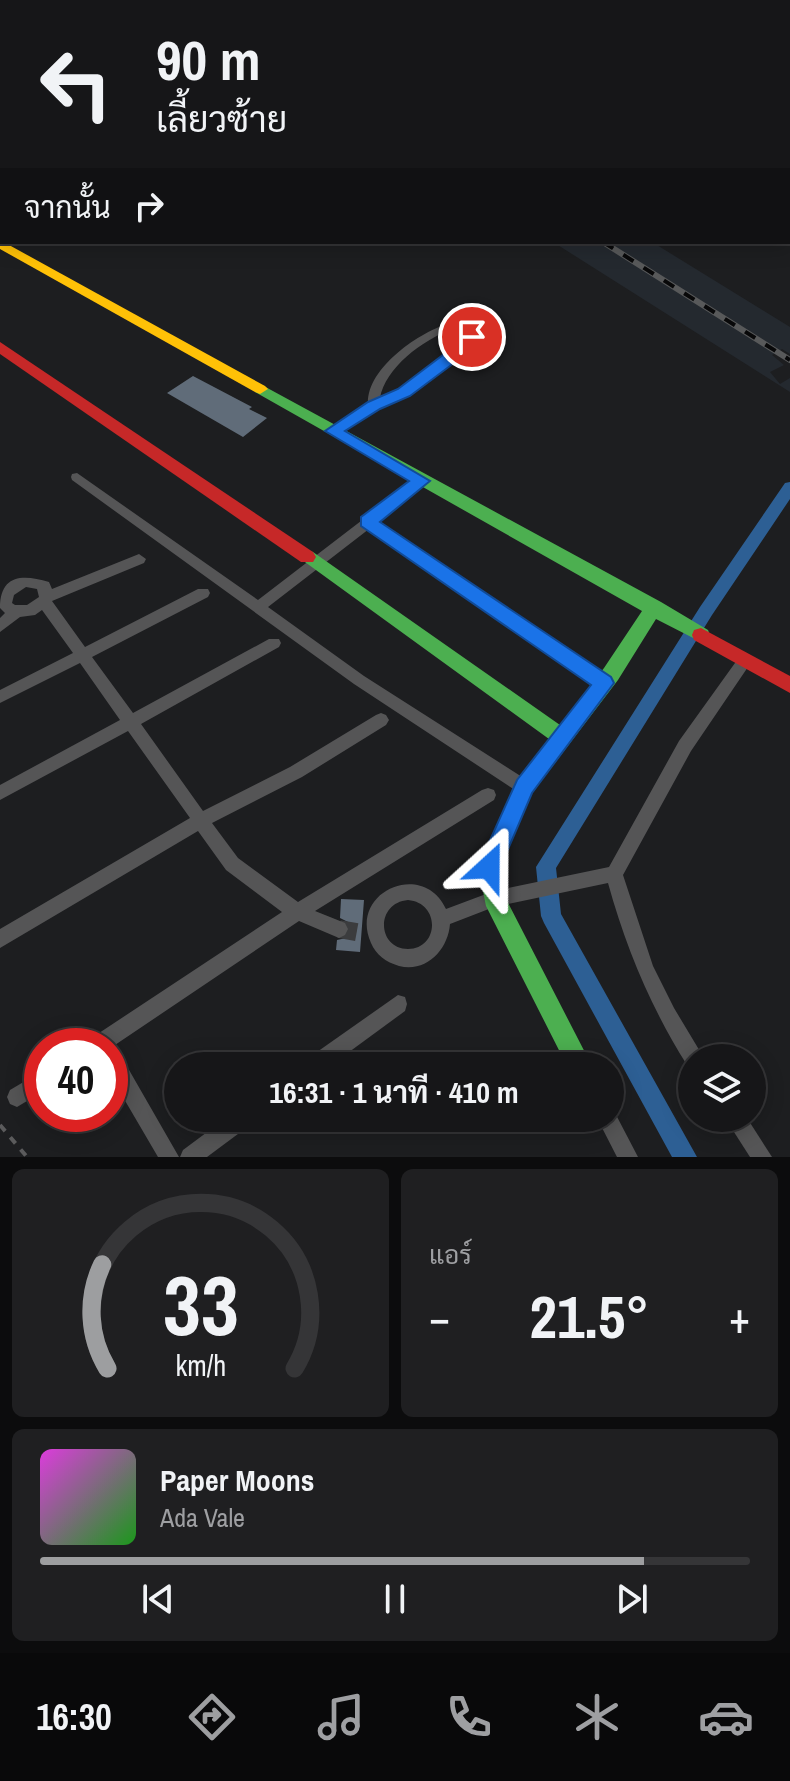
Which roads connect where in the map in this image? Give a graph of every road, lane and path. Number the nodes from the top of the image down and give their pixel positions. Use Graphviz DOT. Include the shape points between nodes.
graph roads {
  1 [pos="2,248"];
  2 [pos="0,347"];
  3 [pos="374,405"];
  4 [pos="333,431"];
  5 [pos="77,477"];
  6 [pos="422,481"];
  7 [pos="368,522"];
  8 [pos="139,559"];
  9 [pos="313,563"];
  10 [pos="3,592"];
  11 [pos="203,593"];
  12 [pos="45,599"];
  13 [pos="260,606"];
  14 [pos="16,612"];
  15 [pos="662,612"];
  16 [pos="0,626"];
  17 [pos="274,643"];
  18 [pos="84,654"];
  19 [pos="742,658"];
  20 [pos="604,683"];
  21 [pos="790,685"];
  22 [pos="0,697"];
  23 [pos="381,720"];
  24 [pos="131,724"];
  25 [pos="563,738"];
  26 [pos="524,787"];
  27 [pos="0,793"];
  28 [pos="488,795"];
  29 [pos="203,819"];
  30 [pos="614,874"];
  31 [pos="494,899"];
  32 [pos="297,912"];
  33 [pos="442,919"];
  34 [pos="339,929"];
  35 [pos="0,939"];
  36 [pos="398,1004"];
  37 [pos="128,1030"];
  38 [pos="684,1044"];
  39 [pos="333,1052"];
  40 [pos="573,1052"];
  41 [pos="128,1089"];
  42 [pos="24,1093"];
  43 [pos="17,1097"];
  44 [pos="0,1125"];
  45 [pos="224,1132"];
  46 [pos="615,1132"];
  47 [pos="745,1132"];
  48 [pos="27,1157"];
  49 [pos="169,1157"];
  50 [pos="190,1157"];
  51 [pos="628,1157"];
  52 [pos="762,1157"];
  1 -- 4 [label="street"];
  2 -- 9 [label="street"];
  3 -- 3 [label="street" via="404,392 472,337 451,326 435,332 388,368 373,390"];
  3 -- 4 [label="street"];
  4 -- 6 [label="street"];
  5 -- 13 [label="street"];
  6 -- 7 [label="street"];
  6 -- 15 [label="street"];
  7 -- 9 [label="street"];
  7 -- 20 [label="street"];
  8 -- 12 [label="street"];
  9 -- 13 [label="street"];
  9 -- 25 [label="street"];
  10 -- 12 [label="street" via="33,581 44,586"];
  10 -- 14 [label="street" via="5,604"];
  11 -- 18 [label="street"];
  12 -- 14 [label="street" via="30,611"];
  12 -- 18 [label="street"];
  13 -- 26 [label="street" via="359,680"];
  14 -- 16 [label="street"];
  15 -- 19 [label="street"];
  15 -- 20 [label="street"];
  17 -- 24 [label="street"];
  18 -- 22 [label="street"];
  18 -- 24 [label="street"];
  19 -- 21 [label="street"];
  19 -- 30 [label="street" via="685,746"];
  20 -- 25 [label="street"];
  23 -- 29 [label="street" via="296,772"];
  24 -- 27 [label="street"];
  24 -- 29 [label="street"];
  25 -- 26 [label="street"];
  26 -- 31 [label="street" via="489,867"];
  28 -- 32 [label="street"];
  29 -- 32 [label="street" via="232,864"];
  29 -- 35 [label="street"];
  30 -- 31 [label="street"];
  30 -- 38 [label="street" via="635,950"];
  31 -- 33 [label="street"];
  31 -- 40 [label="street"];
  32 -- 34 [label="street"];
  32 -- 37 [label="street"];
  33 -- 33 [label="street" via="422,895 400,893 382,904 368,934 390,952 411,958 432,949"];
  36 -- 39 [label="street"];
  41 -- 49 [label="street"];
  42 -- 43 [label="street"];
  44 -- 48 [label="path"];
  45 -- 50 [label="street"];
  46 -- 51 [label="street"];
  47 -- 52 [label="street"];
}
